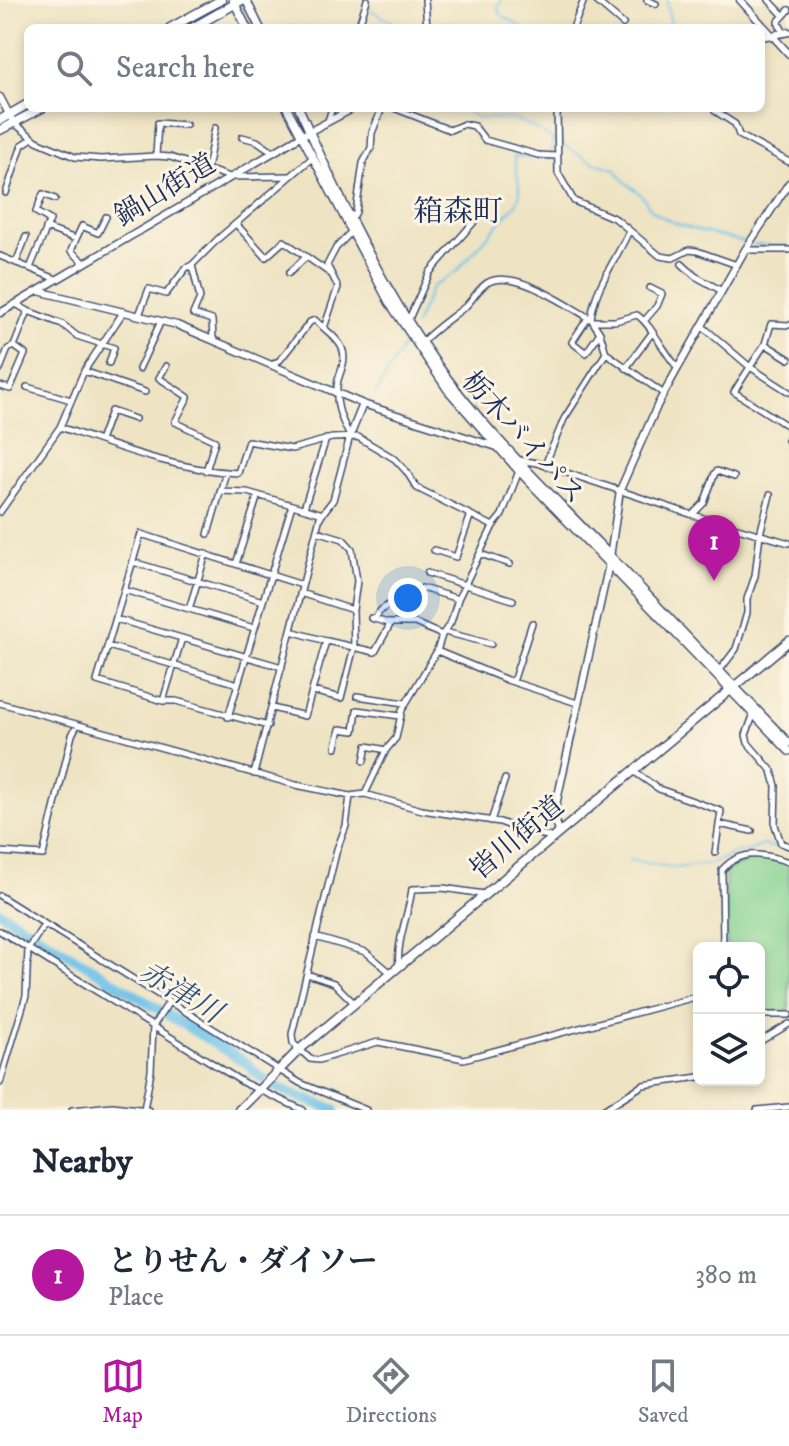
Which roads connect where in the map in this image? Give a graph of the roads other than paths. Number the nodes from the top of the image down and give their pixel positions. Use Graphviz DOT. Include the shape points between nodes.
graph roads {
  1 [pos="221,0"];
  2 [pos="367,0"];
  3 [pos="425,0"];
  4 [pos="584,0"];
  5 [pos="595,0"];
  6 [pos="647,0"];
  7 [pos="740,0"];
  8 [pos="769,0"];
  9 [pos="239,1"];
  10 [pos="656,4"];
  11 [pos="789,10"];
  12 [pos="783,15"];
  13 [pos="177,24"];
  14 [pos="199,24"];
  15 [pos="246,24"];
  16 [pos="257,24"];
  17 [pos="359,24"];
  18 [pos="427,24"];
  19 [pos="575,24"];
  20 [pos="623,24"];
  21 [pos="762,24"];
  22 [pos="765,27"];
  23 [pos="786,33"];
  24 [pos="772,35"];
  25 [pos="765,36"];
  26 [pos="789,54"];
  27 [pos="0,97"];
  28 [pos="24,108"];
  29 [pos="31,112"];
  30 [pos="289,112"];
  31 [pos="301,112"];
  32 [pos="331,112"];
  33 [pos="346,112"];
  34 [pos="380,112"];
  35 [pos="404,112"];
  36 [pos="557,112"];
  37 [pos="717,112"];
  38 [pos="12,119"];
  39 [pos="0,120"];
  40 [pos="328,121"];
  41 [pos="186,125"];
  42 [pos="215,128"];
  43 [pos="0,130"];
  44 [pos="310,131"];
  45 [pos="301,136"];
  46 [pos="242,137"];
  47 [pos="33,138"];
  48 [pos="274,153"];
  49 [pos="156,156"];
  50 [pos="556,156"];
  51 [pos="312,158"];
  52 [pos="789,162"];
  53 [pos="207,169"];
  54 [pos="289,176"];
  55 [pos="230,177"];
  56 [pos="789,183"];
  57 [pos="6,193"];
  58 [pos="55,199"];
  59 [pos="481,214"];
  60 [pos="106,217"];
  61 [pos="352,219"];
  62 [pos="236,224"];
  63 [pos="46,228"];
  64 [pos="629,231"];
  65 [pos="351,232"];
  66 [pos="26,237"];
  67 [pos="76,239"];
  68 [pos="745,250"];
  69 [pos="789,250"];
  70 [pos="0,256"];
  71 [pos="306,257"];
  72 [pos="16,263"];
  73 [pos="85,263"];
  74 [pos="682,264"];
  75 [pos="192,265"];
  76 [pos="737,265"];
  77 [pos="30,268"];
  78 [pos="289,273"];
  79 [pos="331,274"];
  80 [pos="57,280"];
  81 [pos="650,288"];
  82 [pos="38,291"];
  83 [pos="722,291"];
  84 [pos="16,304"];
  85 [pos="28,311"];
  86 [pos="124,311"];
  87 [pos="0,313"];
  88 [pos="139,315"];
  89 [pos="591,319"];
  90 [pos="645,320"];
  91 [pos="161,321"];
  92 [pos="408,321"];
  93 [pos="789,325"];
  94 [pos="702,326"];
  95 [pos="324,328"];
  96 [pos="600,333"];
  97 [pos="652,333"];
  98 [pos="213,339"];
  99 [pos="422,342"];
  100 [pos="765,344"];
  101 [pos="101,345"];
  102 [pos="14,346"];
  103 [pos="606,353"];
  104 [pos="789,359"];
  105 [pos="109,363"];
  106 [pos="272,365"];
  107 [pos="166,366"];
  108 [pos="750,367"];
  109 [pos="626,368"];
  110 [pos="678,368"];
  111 [pos="0,369"];
  112 [pos="139,369"];
  113 [pos="84,371"];
  114 [pos="0,386"];
  115 [pos="27,387"];
  116 [pos="337,391"];
  117 [pos="145,392"];
  118 [pos="789,392"];
  119 [pos="664,394"];
  120 [pos="71,400"];
  121 [pos="363,404"];
  122 [pos="135,419"];
  123 [pos="60,427"];
  124 [pos="789,427"];
  125 [pos="350,436"];
  126 [pos="326,439"];
  127 [pos="100,441"];
  128 [pos="497,447"];
  129 [pos="508,451"];
  130 [pos="513,460"];
  131 [pos="545,465"];
  132 [pos="206,471"];
  133 [pos="519,471"];
  134 [pos="226,472"];
  135 [pos="734,477"];
  136 [pos="620,490"];
  137 [pos="220,491"];
  138 [pos="258,495"];
  139 [pos="770,495"];
  140 [pos="292,505"];
  141 [pos="304,508"];
  142 [pos="0,512"];
  143 [pos="323,514"];
  144 [pos="693,515"];
  145 [pos="470,517"];
  146 [pos="493,526"];
  147 [pos="317,531"];
  148 [pos="208,534"];
  149 [pos="760,534"];
  150 [pos="789,543"];
  151 [pos="434,550"];
  152 [pos="206,554"];
  153 [pos="480,554"];
  154 [pos="610,560"];
  155 [pos="133,562"];
  156 [pos="236,564"];
  157 [pos="510,564"];
  158 [pos="427,573"];
  159 [pos="270,575"];
  160 [pos="197,581"];
  161 [pos="302,585"];
  162 [pos="466,585"];
  163 [pos="422,588"];
  164 [pos="124,590"];
  165 [pos="300,593"];
  166 [pos="397,599"];
  167 [pos="458,599"];
  168 [pos="513,600"];
  169 [pos="263,601"];
  170 [pos="189,609"];
  171 [pos="353,610"];
  172 [pos="116,619"];
  173 [pos="391,623"];
  174 [pos="532,623"];
  175 [pos="254,628"];
  176 [pos="291,631"];
  177 [pos="443,634"];
  178 [pos="182,638"];
  179 [pos="326,641"];
  180 [pos="789,641"];
  181 [pos="491,644"];
  182 [pos="108,646"];
  183 [pos="354,647"];
  184 [pos="437,651"];
  185 [pos="246,656"];
  186 [pos="174,665"];
  187 [pos="282,667"];
  188 [pos="720,670"];
  189 [pos="513,682"];
  190 [pos="238,684"];
  191 [pos="732,687"];
  192 [pos="312,691"];
  193 [pos="357,696"];
  194 [pos="163,701"];
  195 [pos="0,703"];
  196 [pos="405,703"];
  197 [pos="577,703"];
  198 [pos="272,708"];
  199 [pos="400,716"];
  200 [pos="753,716"];
  201 [pos="228,717"];
  202 [pos="77,725"];
  203 [pos="268,726"];
  204 [pos="789,743"];
  205 [pos="336,747"];
  206 [pos="386,750"];
  207 [pos="789,751"];
  208 [pos="364,761"];
  209 [pos="633,770"];
  210 [pos="254,774"];
  211 [pos="505,779"];
  212 [pos="365,794"];
  213 [pos="350,796"];
  214 [pos="491,821"];
  215 [pos="719,824"];
  216 [pos="752,831"];
  217 [pos="559,832"];
  218 [pos="550,839"];
  219 [pos="789,846"];
  220 [pos="0,852"];
  221 [pos="715,853"];
  222 [pos="789,862"];
  223 [pos="484,894"];
  224 [pos="0,896"];
  225 [pos="44,925"];
  226 [pos="0,931"];
  227 [pos="315,937"];
  228 [pos="723,942"];
  229 [pos="30,946"];
  230 [pos="399,966"];
  231 [pos="391,973"];
  232 [pos="307,974"];
  233 [pos="693,998"];
  234 [pos="354,1003"];
  235 [pos="167,1004"];
  236 [pos="765,1015"];
  237 [pos="789,1015"];
  238 [pos="789,1024"];
  239 [pos="154,1025"];
  240 [pos="765,1038"];
  241 [pos="300,1049"];
  242 [pos="276,1071"];
  243 [pos="693,1079"];
  244 [pos="0,1083"];
  245 [pos="258,1089"];
  246 [pos="789,1107"];
  247 [pos="72,1110"];
  248 [pos="146,1110"];
  249 [pos="239,1110"];
  250 [pos="303,1110"];
  251 [pos="366,1110"];
  252 [pos="603,1110"];
  253 [pos="757,1110"];
  1 -- 13 [label="main road"];
  2 -- 17 [label="street"];
  3 -- 18 [label="street"];
  4 -- 19 [label="street"];
  5 -- 20 [label="street"];
  6 -- 10 [label="street"];
  7 -- 21 [label="street"];
  8 -- 12 [label="street"];
  9 -- 14 [label="main road"];
  9 -- 15 [label="main road"];
  9 -- 16 [label="main road"];
  11 -- 12 [label="street"];
  12 -- 23 [label="street" via="778,22"];
  22 -- 24 [label="street"];
  23 -- 24 [label="street"];
  24 -- 25 [label="street"];
  24 -- 26 [label="street"];
  27 -- 38 [label="street"];
  28 -- 38 [label="main road"];
  29 -- 38 [label="main road"];
  30 -- 45 [label="main road, 栃木バイパス"];
  31 -- 44 [label="main road, 栃木バイパス"];
  32 -- 40 [label="street"];
  33 -- 40 [label="street, 鍋山街道"];
  34 -- 61 [label="street"];
  35 -- 50 [label="street" via="450,130 474,126 485,140"];
  36 -- 50 [label="street"];
  37 -- 52 [label="street" via="735,124 739,135"];
  38 -- 39 [label="main road"];
  38 -- 43 [label="main road"];
  38 -- 47 [label="street"];
  40 -- 44 [label="street, 鍋山街道"];
  41 -- 49 [label="street" via="158,123"];
  42 -- 53 [label="street"];
  44 -- 45 [label="street, 鍋山街道"];
  44 -- 61 [label="main road, 栃木バイパス"];
  45 -- 48 [label="street, 鍋山街道"];
  45 -- 51 [label="main road, 栃木バイパス"];
  46 -- 48 [label="street"];
  47 -- 49 [label="street" via="75,157"];
  47 -- 57 [label="street" via="22,145"];
  48 -- 55 [label="street, 鍋山街道"];
  49 -- 53 [label="street"];
  50 -- 64 [label="street" via="558,173 574,201 616,219"];
  51 -- 54 [label="street"];
  51 -- 65 [label="main road, 栃木バイパス"];
  53 -- 55 [label="street"];
  54 -- 55 [label="street"];
  54 -- 62 [label="street"];
  55 -- 73 [label="street, 鍋山街道"];
  56 -- 68 [label="street"];
  58 -- 63 [label="street" via="43,194 36,212 50,220"];
  59 -- 92 [label="street" via="430,272"];
  60 -- 67 [label="street" via="98,233 82,226"];
  61 -- 92 [label="main road, 栃木バイパス"];
  62 -- 71 [label="street" via="266,257 284,241"];
  62 -- 75 [label="street"];
  63 -- 67 [label="street"];
  63 -- 77 [label="street"];
  64 -- 76 [label="street" via="660,256 673,258 689,250"];
  64 -- 89 [label="street" via="593,300"];
  65 -- 79 [label="street" via="329,259"];
  65 -- 128 [label="main road, 栃木バイパス" via="419,349"];
  66 -- 72 [label="street"];
  67 -- 73 [label="street" via="71,251"];
  68 -- 69 [label="street"];
  68 -- 76 [label="street"];
  70 -- 72 [label="street"];
  71 -- 78 [label="street"];
  71 -- 79 [label="street"];
  72 -- 77 [label="street"];
  73 -- 80 [label="street, 鍋山街道"];
  74 -- 83 [label="street"];
  75 -- 88 [label="street" via="166,294 149,289"];
  75 -- 98 [label="street" via="200,298 193,314 212,320"];
  76 -- 83 [label="street"];
  77 -- 80 [label="street"];
  79 -- 95 [label="street" via="338,287"];
  80 -- 82 [label="street, 鍋山街道"];
  81 -- 90 [label="street" via="662,294"];
  82 -- 84 [label="street, 鍋山街道"];
  82 -- 86 [label="street"];
  83 -- 94 [label="street"];
  84 -- 85 [label="street"];
  84 -- 87 [label="street, 鍋山街道"];
  85 -- 101 [label="street"];
  85 -- 102 [label="street"];
  86 -- 88 [label="street"];
  86 -- 101 [label="street"];
  88 -- 91 [label="street"];
  89 -- 90 [label="street" via="615,321 637,315"];
  89 -- 96 [label="street"];
  89 -- 96 [label="street" via="572,342 586,353"];
  89 -- 99 [label="street" via="545,291 502,278 487,283"];
  90 -- 97 [label="street"];
  91 -- 98 [label="street"];
  91 -- 112 [label="street"];
  92 -- 99 [label="main road, 栃木バイパス"];
  93 -- 100 [label="street" via="771,324"];
  94 -- 108 [label="street"];
  94 -- 110 [label="street"];
  95 -- 106 [label="street" via="310,322"];
  95 -- 116 [label="street" via="343,350"];
  96 -- 103 [label="street"];
  97 -- 109 [label="street"];
  97 -- 110 [label="street"];
  98 -- 106 [label="street"];
  99 -- 129 [label="main road, 栃木バイパス"];
  100 -- 104 [label="street"];
  100 -- 108 [label="street"];
  101 -- 105 [label="street" via="114,348"];
  101 -- 113 [label="street"];
  102 -- 111 [label="street"];
  102 -- 114 [label="street" via="25,354 10,389"];
  103 -- 109 [label="street"];
  103 -- 131 [label="street" via="564,419"];
  106 -- 116 [label="street"];
  107 -- 132 [label="street" via="159,378 188,397 175,422 215,441"];
  108 -- 118 [label="street"];
  108 -- 124 [label="street" via="734,392"];
  109 -- 119 [label="street"];
  110 -- 119 [label="street"];
  113 -- 117 [label="street"];
  113 -- 120 [label="street"];
  115 -- 120 [label="street"];
  116 -- 121 [label="street"];
  116 -- 125 [label="street" via="339,416"];
  119 -- 136 [label="street"];
  120 -- 123 [label="street"];
  121 -- 125 [label="street"];
  121 -- 128 [label="street"];
  122 -- 127 [label="street" via="111,411"];
  123 -- 127 [label="street"];
  123 -- 142 [label="street"];
  125 -- 126 [label="street"];
  125 -- 143 [label="street" via="333,500"];
  125 -- 145 [label="street" via="395,459 417,488"];
  126 -- 134 [label="street" via="292,449 248,441 238,473"];
  126 -- 141 [label="street"];
  127 -- 132 [label="street"];
  128 -- 129 [label="street"];
  128 -- 130 [label="main road, 栃木バイパス"];
  129 -- 130 [label="main road, 栃木バイパス"];
  130 -- 131 [label="street"];
  130 -- 133 [label="main road, 栃木バイパス"];
  130 -- 154 [label="main road, 栃木バイパス"];
  131 -- 136 [label="street"];
  132 -- 134 [label="street"];
  133 -- 146 [label="street"];
  133 -- 154 [label="main road, 栃木バイパス"];
  134 -- 137 [label="street"];
  135 -- 144 [label="street" via="717,471"];
  136 -- 144 [label="street"];
  136 -- 154 [label="street"];
  137 -- 138 [label="street"];
  137 -- 148 [label="street"];
  138 -- 140 [label="street"];
  138 -- 156 [label="street"];
  139 -- 149 [label="street"];
  140 -- 141 [label="street"];
  140 -- 159 [label="street"];
  141 -- 143 [label="street"];
  143 -- 147 [label="street"];
  144 -- 149 [label="street"];
  145 -- 146 [label="street"];
  145 -- 151 [label="street" via="456,557"];
  146 -- 153 [label="street"];
  147 -- 161 [label="street"];
  147 -- 171 [label="street" via="343,539 352,549 357,581"];
  149 -- 150 [label="street"];
  149 -- 188 [label="street" via="741,632"];
  152 -- 155 [label="street" via="141,534"];
  152 -- 156 [label="street"];
  152 -- 160 [label="street"];
  153 -- 157 [label="street"];
  153 -- 162 [label="street"];
  154 -- 188 [label="main road, 栃木バイパス"];
  154 -- 191 [label="main road, 栃木バイパス"];
  154 -- 197 [label="street"];
  155 -- 160 [label="street"];
  155 -- 164 [label="street"];
  156 -- 159 [label="street"];
  158 -- 162 [label="street"];
  159 -- 161 [label="street"];
  159 -- 169 [label="street"];
  160 -- 169 [label="street"];
  160 -- 170 [label="street"];
  161 -- 165 [label="street"];
  162 -- 167 [label="street"];
  162 -- 168 [label="street"];
  163 -- 167 [label="street"];
  164 -- 170 [label="street"];
  164 -- 172 [label="street"];
  165 -- 171 [label="street"];
  165 -- 176 [label="street"];
  166 -- 173 [label="street" via="372,618"];
  167 -- 177 [label="street"];
  169 -- 175 [label="street"];
  170 -- 175 [label="street"];
  171 -- 183 [label="street"];
  172 -- 178 [label="street"];
  172 -- 182 [label="street"];
  173 -- 177 [label="street" via="415,623"];
  173 -- 183 [label="street" via="375,652"];
  174 -- 189 [label="street"];
  175 -- 185 [label="street"];
  176 -- 179 [label="street"];
  176 -- 187 [label="street"];
  177 -- 181 [label="street"];
  177 -- 184 [label="street"];
  178 -- 185 [label="street"];
  178 -- 186 [label="street"];
  179 -- 183 [label="street"];
  179 -- 192 [label="street"];
  180 -- 191 [label="main road, 皆川街道"];
  182 -- 186 [label="street"];
  182 -- 194 [label="street" via="97,681"];
  183 -- 192 [label="street" via="341,698"];
  184 -- 189 [label="street"];
  184 -- 196 [label="street"];
  185 -- 187 [label="street"];
  185 -- 190 [label="street"];
  186 -- 190 [label="street"];
  186 -- 194 [label="street"];
  187 -- 198 [label="street"];
  188 -- 191 [label="main road, 栃木バイパス"];
  189 -- 197 [label="street"];
  190 -- 201 [label="street"];
  191 -- 200 [label="main road, 栃木バイパス"];
  191 -- 204 [label="main road, 栃木バイパス"];
  191 -- 209 [label="main road, 皆川街道"];
  192 -- 198 [label="street" via="305,716"];
  193 -- 196 [label="street"];
  194 -- 201 [label="street"];
  195 -- 202 [label="street"];
  196 -- 199 [label="street"];
  197 -- 217 [label="street" via="554,814"];
  198 -- 203 [label="street"];
  199 -- 205 [label="street" via="357,710 354,731 340,729"];
  199 -- 206 [label="street" via="396,738"];
  200 -- 207 [label="main road, 栃木バイパス"];
  200 -- 219 [label="street" via="748,743 772,771 775,825 781,843"];
  201 -- 203 [label="street"];
  202 -- 210 [label="street"];
  202 -- 220 [label="street" via="43,855"];
  203 -- 210 [label="street"];
  206 -- 208 [label="street" via="367,746"];
  206 -- 212 [label="street"];
  209 -- 215 [label="street" via="659,789 721,811"];
  209 -- 217 [label="main road, 皆川街道"];
  210 -- 213 [label="street"];
  211 -- 214 [label="street"];
  212 -- 213 [label="street"];
  212 -- 214 [label="street"];
  213 -- 227 [label="street"];
  214 -- 218 [label="street"];
  215 -- 216 [label="street"];
  215 -- 221 [label="street"];
  217 -- 218 [label="main road, 皆川街道"];
  218 -- 223 [label="main road, 皆川街道"];
  222 -- 228 [label="street" via="753,853 722,870"];
  223 -- 230 [label="main road, 皆川街道"];
  223 -- 230 [label="street" via="412,889 397,953"];
  224 -- 225 [label="street"];
  225 -- 229 [label="street"];
  225 -- 235 [label="street"];
  226 -- 229 [label="street"];
  227 -- 231 [label="street" via="366,952"];
  227 -- 232 [label="street"];
  229 -- 239 [label="street"];
  229 -- 244 [label="street" via="26,996"];
  230 -- 231 [label="main road, 皆川街道"];
  231 -- 234 [label="main road, 皆川街道"];
  232 -- 234 [label="street" via="334,983"];
  232 -- 241 [label="street" via="292,1038"];
  233 -- 241 [label="street" via="464,1059 378,1042 319,1060"];
  234 -- 241 [label="main road, 皆川街道"];
  235 -- 239 [label="street"];
  235 -- 242 [label="street"];
  236 -- 237 [label="street"];
  238 -- 240 [label="street"];
  239 -- 245 [label="street"];
  239 -- 248 [label="street"];
  241 -- 242 [label="main road, 皆川街道"];
  242 -- 245 [label="main road, 皆川街道"];
  242 -- 251 [label="street"];
  243 -- 252 [label="street" via="643,1085"];
  245 -- 249 [label="main road"];
  245 -- 250 [label="street"];
  246 -- 253 [label="street"];
  247 -- 248 [label="street"];
}
